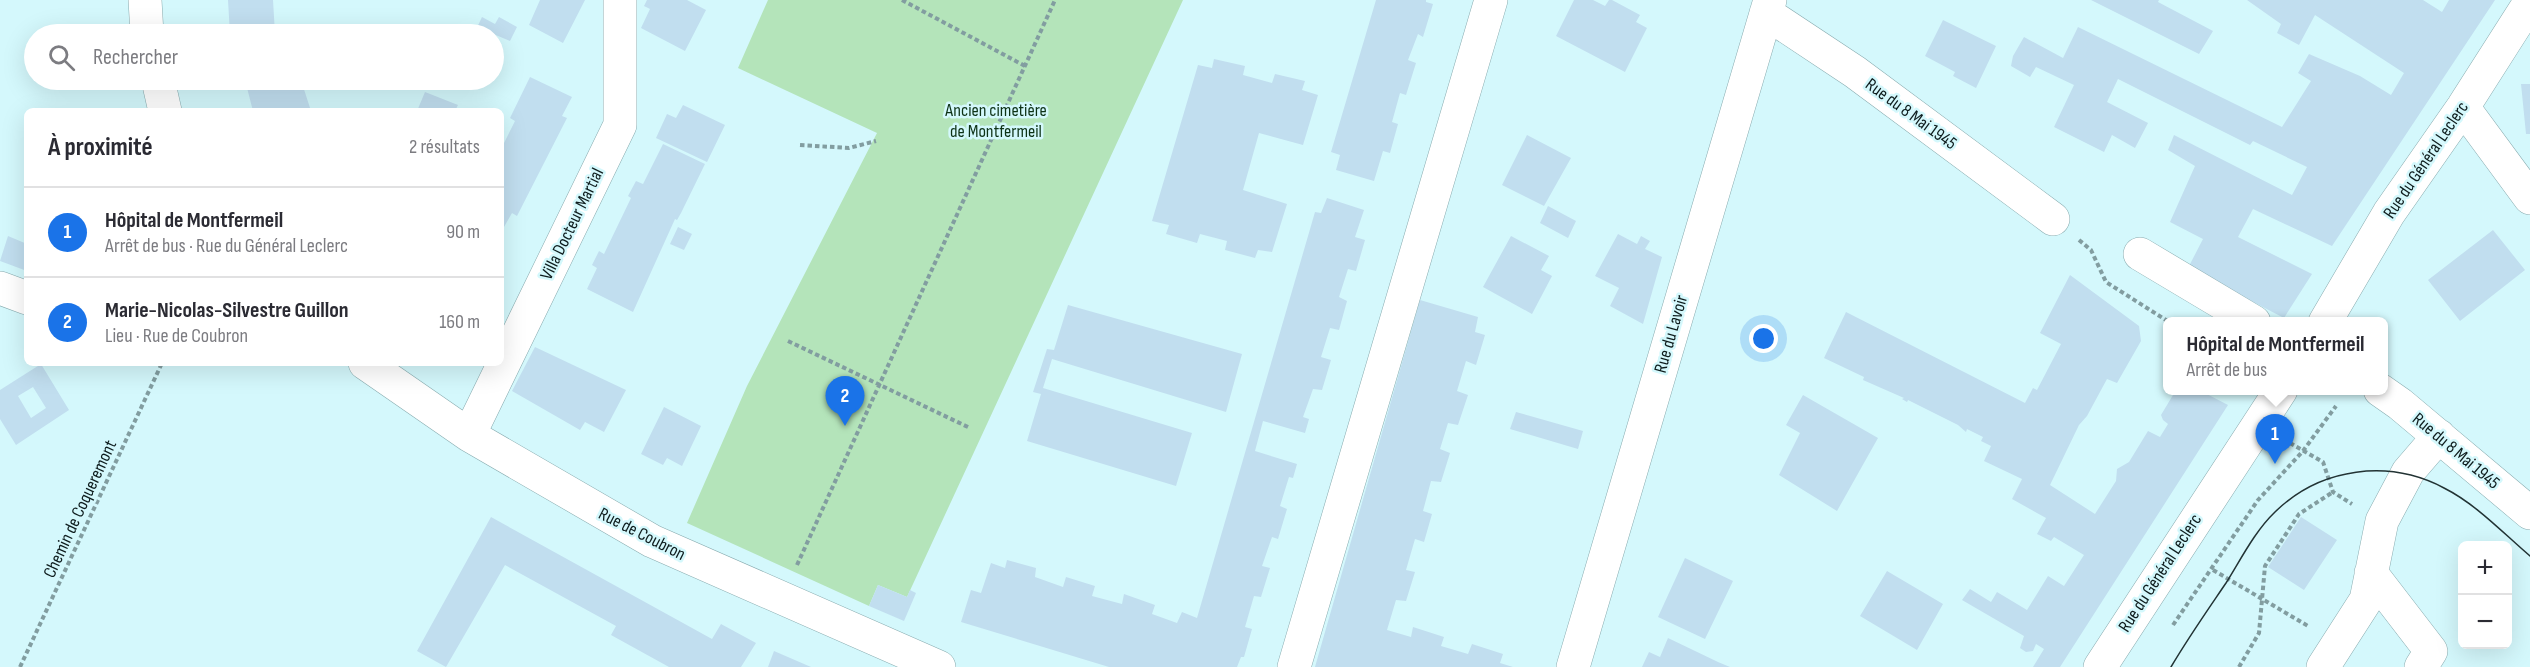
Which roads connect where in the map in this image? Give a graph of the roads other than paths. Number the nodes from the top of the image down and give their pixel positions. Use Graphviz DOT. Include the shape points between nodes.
graph roads {
  1 [pos="145,0"];
  2 [pos="620,0"];
  3 [pos="1491,0"];
  4 [pos="2530,2"];
  5 [pos="1768,7"];
  6 [pos="146,24"];
  7 [pos="160,90"];
  8 [pos="2463,107"];
  9 [pos="164,108"];
  10 [pos="2530,198"];
  11 [pos="2053,219"];
  12 [pos="2139,254"];
  13 [pos="0,288"];
  14 [pos="24,297"];
  15 [pos="2247,317"];
  16 [pos="2327,317"];
  17 [pos="504,363"];
  18 [pos="369,366"];
  19 [pos="503,366"];
  20 [pos="2278,395"];
  21 [pos="2386,395"];
  22 [pos="469,435"];
  23 [pos="2439,436"];
  24 [pos="2530,513"];
  25 [pos="2371,573"];
  26 [pos="2331,655"];
  27 [pos="939,667"];
  28 [pos="1294,667"];
  29 [pos="1573,667"];
  30 [pos="2100,667"];
  31 [pos="2421,667"];
  1 -- 6 [label="street"];
  2 -- 17 [label="street, Villa Docteur Martial" via="620,125"];
  3 -- 28 [label="street"];
  4 -- 8 [label="street, Rue du Général Leclerc"];
  5 -- 11 [label="street, Rue du 8 Mai 1945"];
  5 -- 29 [label="street, Rue du Lavoir"];
  7 -- 9 [label="street"];
  8 -- 10 [label="street"];
  8 -- 16 [label="street, Rue du Général Leclerc" via="2389,213"];
  12 -- 15 [label="street"];
  13 -- 14 [label="street"];
  18 -- 22 [label="street, Rue de Coubron"];
  19 -- 22 [label="street, Villa Docteur Martial"];
  20 -- 30 [label="street, Rue du Général Leclerc"];
  21 -- 23 [label="street, Rue du 8 Mai 1945"];
  22 -- 27 [label="street, Rue de Coubron" via="652,542"];
  23 -- 24 [label="street, Rue du 8 Mai 1945"];
  23 -- 25 [label="street" via="2408,472 2382,522"];
  25 -- 26 [label="street" via="2366,600"];
  25 -- 31 [label="street" via="2431,651"];
}
